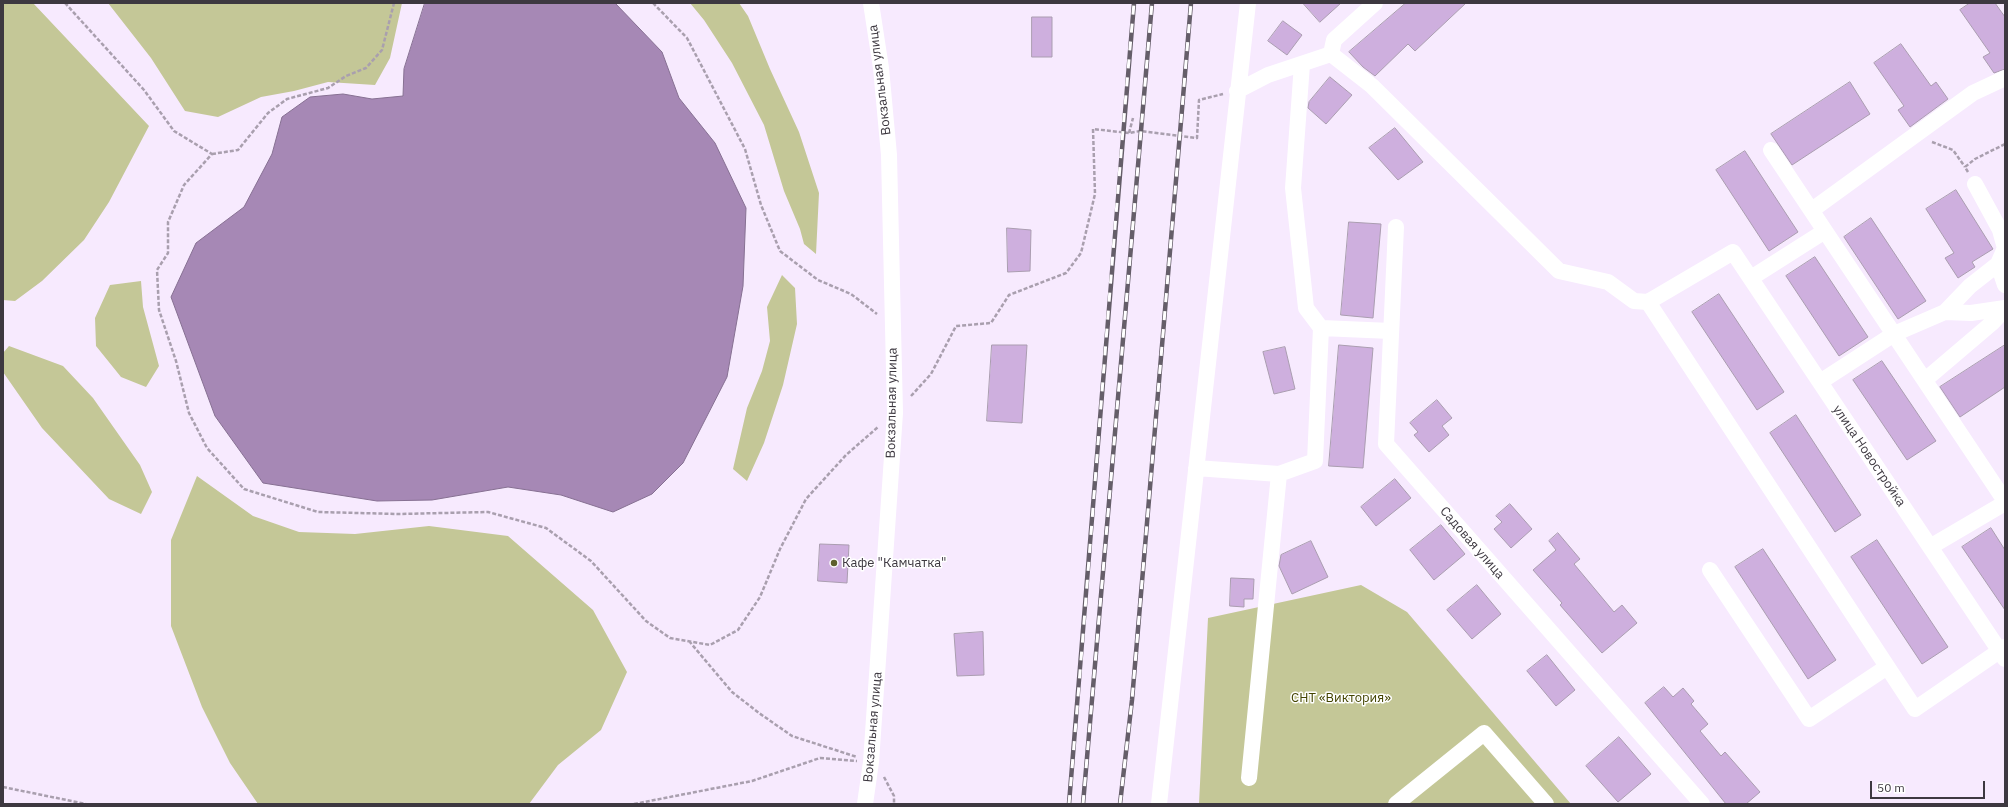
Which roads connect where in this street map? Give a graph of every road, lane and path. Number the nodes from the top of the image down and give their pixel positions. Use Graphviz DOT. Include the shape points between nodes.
graph roads {
  1 [pos="65,3"];
  2 [pos="394,3"];
  3 [pos="653,3"];
  4 [pos="871,3"];
  5 [pos="1248,3"];
  6 [pos="1375,3"];
  7 [pos="1331,54"];
  8 [pos="1302,64"];
  9 [pos="2005,78"];
  10 [pos="1237,91"];
  11 [pos="1133,118"];
  12 [pos="1129,133"];
  13 [pos="1907,141"];
  14 [pos="2005,144"];
  15 [pos="1771,150"];
  16 [pos="212,154"];
  17 [pos="1965,167"];
  18 [pos="1975,184"];
  19 [pos="1812,210"];
  20 [pos="1396,227"];
  21 [pos="1825,231"];
  22 [pos="1998,264"];
  23 [pos="1751,278"];
  24 [pos="2005,285"];
  25 [pos="1648,302"];
  26 [pos="2005,308"];
  27 [pos="1945,312"];
  28 [pos="893,327"];
  29 [pos="1321,328"];
  30 [pos="1391,331"];
  31 [pos="1894,334"];
  32 [pos="1925,380"];
  33 [pos="1820,382"];
  34 [pos="895,413"];
  35 [pos="1196,468"];
  36 [pos="1279,474"];
  37 [pos="2005,502"];
  38 [pos="1930,547"];
  39 [pos="1710,570"];
  40 [pos="689,642"];
  41 [pos="2003,652"];
  42 [pos="1887,667"];
  43 [pos="871,762"];
  44 [pos="1249,778"];
  45 [pos="3,787"];
  46 [pos="86,804"];
  47 [pos="634,804"];
  48 [pos="865,804"];
  49 [pos="1159,804"];
  50 [pos="1396,804"];
  51 [pos="1546,804"];
  52 [pos="1702,804"];
  1 -- 16 [label="path" via="144,90 174,131"];
  2 -- 16 [label="path" via="382,50 366,68 346,76 328,88 288,99 268,113 238,150"];
  3 -- 28 [label="path" via="687,38 745,149 761,205 780,252 818,280 851,294"];
  4 -- 28 [label="street, Вокзальная улица" via="881,68 889,155"];
  5 -- 10 [label="street"];
  6 -- 7 [label="street" via="1334,40"];
  7 -- 8 [label="street"];
  7 -- 25 [label="street" via="1372,86 1559,271 1608,282 1634,301"];
  8 -- 10 [label="street" via="1268,75"];
  8 -- 29 [label="street" via="1293,188 1306,308"];
  9 -- 13 [label="street" via="1973,93"];
  10 -- 12 [label="path" via="1199,100 1197,138 1140,131"];
  10 -- 35 [label="street"];
  11 -- 12 [label="path"];
  12 -- 34 [label="path" via="1093,129 1095,194 1081,253 1066,273 1009,295 991,323 956,326 931,374"];
  13 -- 17 [label="path" via="1934,142 1953,150"];
  13 -- 19 [label="street"];
  14 -- 17 [label="path"];
  15 -- 19 [label="street"];
  16 -- 40 [label="path" via="184,185 168,222 168,253 157,270 158,310 176,361 189,413 207,448 244,489 318,512 488,512 546,528 591,561 646,621 670,638"];
  17 -- 18 [label="path"];
  18 -- 22 [label="street" via="2000,230 2005,248"];
  19 -- 21 [label="street"];
  20 -- 30 [label="street, Садовая улица"];
  21 -- 23 [label="street"];
  21 -- 31 [label="street"];
  22 -- 24 [label="street"];
  22 -- 27 [label="street" via="1970,286"];
  23 -- 25 [label="street, улица Новостройка" via="1733,252"];
  23 -- 33 [label="street, улица Новостройка"];
  25 -- 42 [label="street"];
  26 -- 27 [label="street" via="1971,313"];
  26 -- 32 [label="street" via="1992,323"];
  27 -- 31 [label="street"];
  28 -- 34 [label="street, Вокзальная улица"];
  29 -- 30 [label="street"];
  29 -- 36 [label="street" via="1315,461"];
  30 -- 52 [label="street, Садовая улица" via="1386,444"];
  31 -- 32 [label="street"];
  31 -- 33 [label="street"];
  32 -- 37 [label="street"];
  33 -- 38 [label="street, улица Новостройка"];
  34 -- 40 [label="path" via="846,455 806,499 780,549 760,597 738,630 710,645"];
  34 -- 43 [label="street, Вокзальная улица"];
  35 -- 36 [label="street"];
  35 -- 49 [label="street"];
  36 -- 44 [label="street"];
  37 -- 38 [label="street"];
  38 -- 41 [label="street, улица Новостройка"];
  39 -- 42 [label="street" via="1809,719"];
  40 -- 43 [label="path" via="732,692 792,736"];
  41 -- 42 [label="street" via="1915,709"];
  43 -- 47 [label="path" via="820,758 752,781"];
  43 -- 48 [label="street, Вокзальная улица"];
  45 -- 46 [label="path"];
  50 -- 51 [label="street" via="1484,733"];
}
